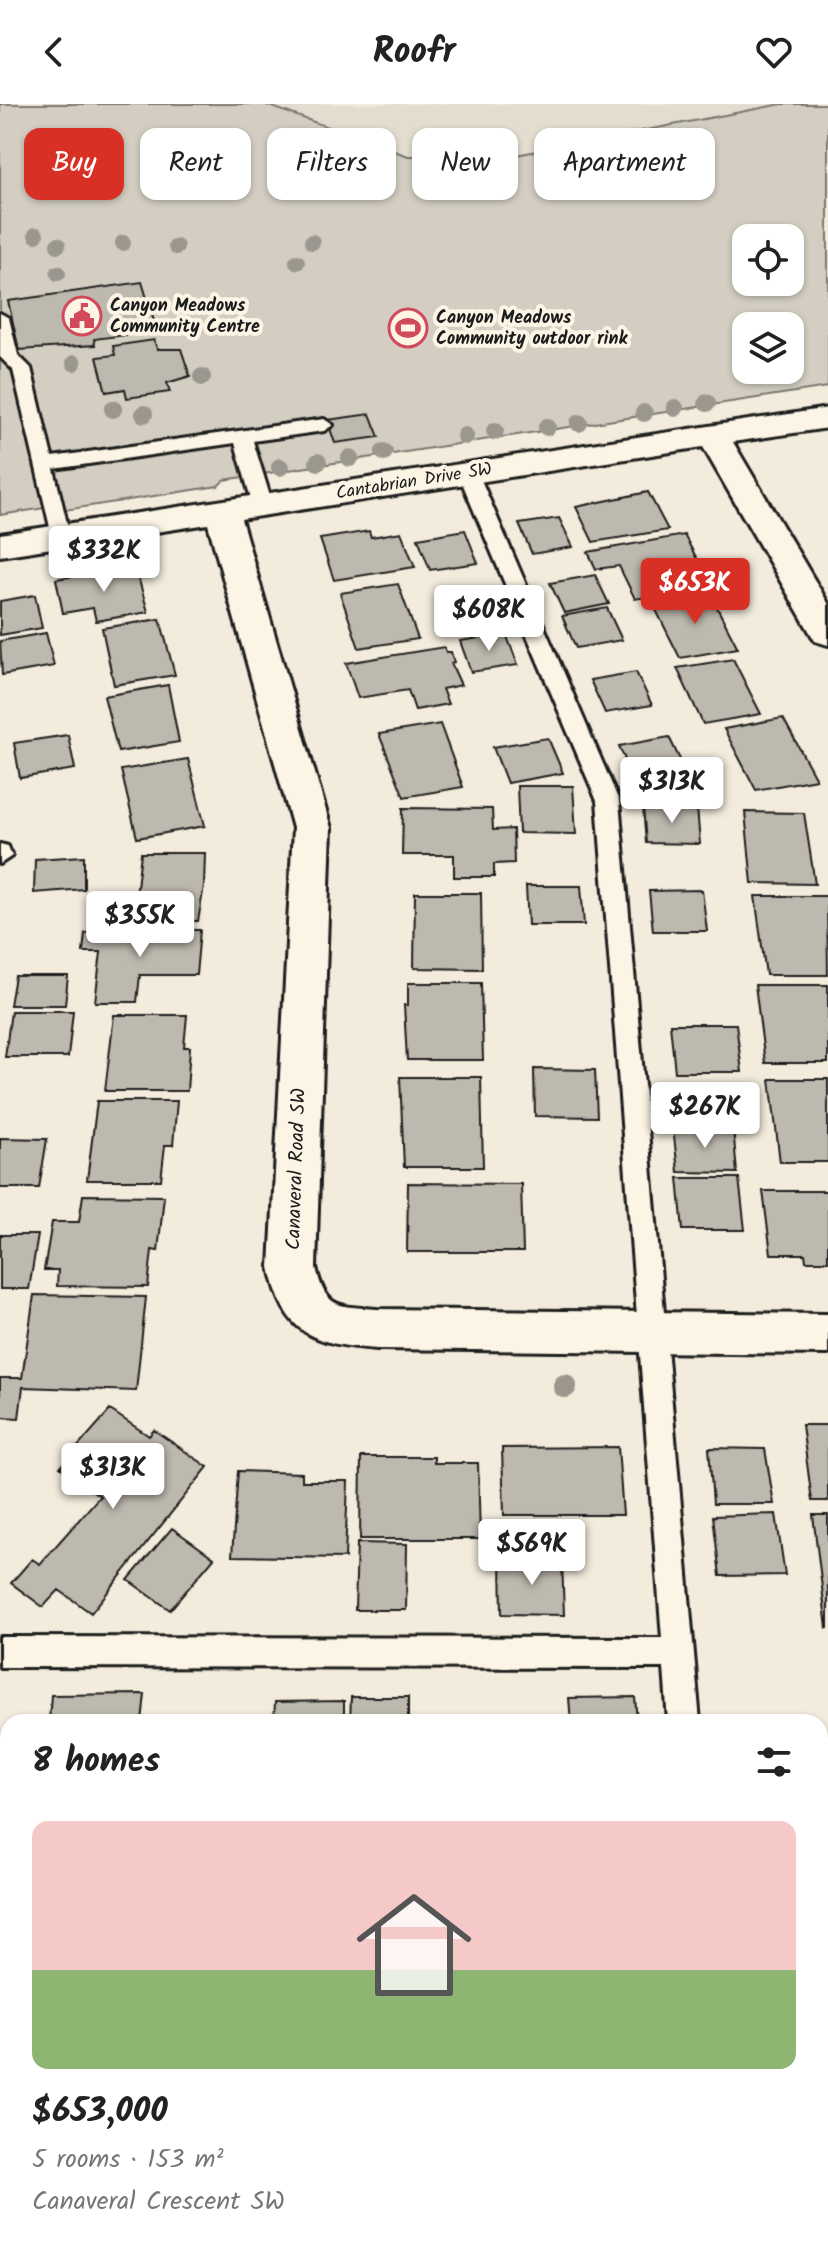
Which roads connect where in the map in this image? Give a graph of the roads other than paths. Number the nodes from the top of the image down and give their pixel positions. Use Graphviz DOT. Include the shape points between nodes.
graph roads {
  1 [pos="0,318"];
  2 [pos="828,418"];
  3 [pos="324,425"];
  4 [pos="242,436"];
  5 [pos="713,436"];
  6 [pos="46,464"];
  7 [pos="468,473"];
  8 [pos="263,506"];
  9 [pos="222,512"];
  10 [pos="60,536"];
  11 [pos="0,545"];
  12 [pos="828,633"];
  13 [pos="650,1334"];
  14 [pos="828,1334"];
  15 [pos="0,1652"];
  16 [pos="678,1653"];
  17 [pos="683,1714"];
  1 -- 6 [label="lane" via="9,357 22,368"];
  2 -- 5 [label="street, Cantabrian Drive SW"];
  3 -- 4 [label="lane"];
  4 -- 6 [label="lane"];
  4 -- 8 [label="lane"];
  5 -- 7 [label="street, Cantabrian Drive SW"];
  5 -- 12 [label="street"];
  6 -- 10 [label="lane"];
  7 -- 8 [label="street, Cantabrian Drive SW"];
  7 -- 13 [label="lane" via="608,801"];
  8 -- 9 [label="street, Cantabrian Drive SW"];
  9 -- 10 [label="street, Cantabrian Drive SW"];
  9 -- 13 [label="street, Canaveral Road SW" via="312,828 293,1267 298,1297 309,1315 344,1327"];
  10 -- 11 [label="street, Cantabrian Drive SW"];
  13 -- 14 [label="street, Canaveral Road SW"];
  13 -- 16 [label="lane"];
  15 -- 16 [label="lane"];
  16 -- 17 [label="lane"];
}
